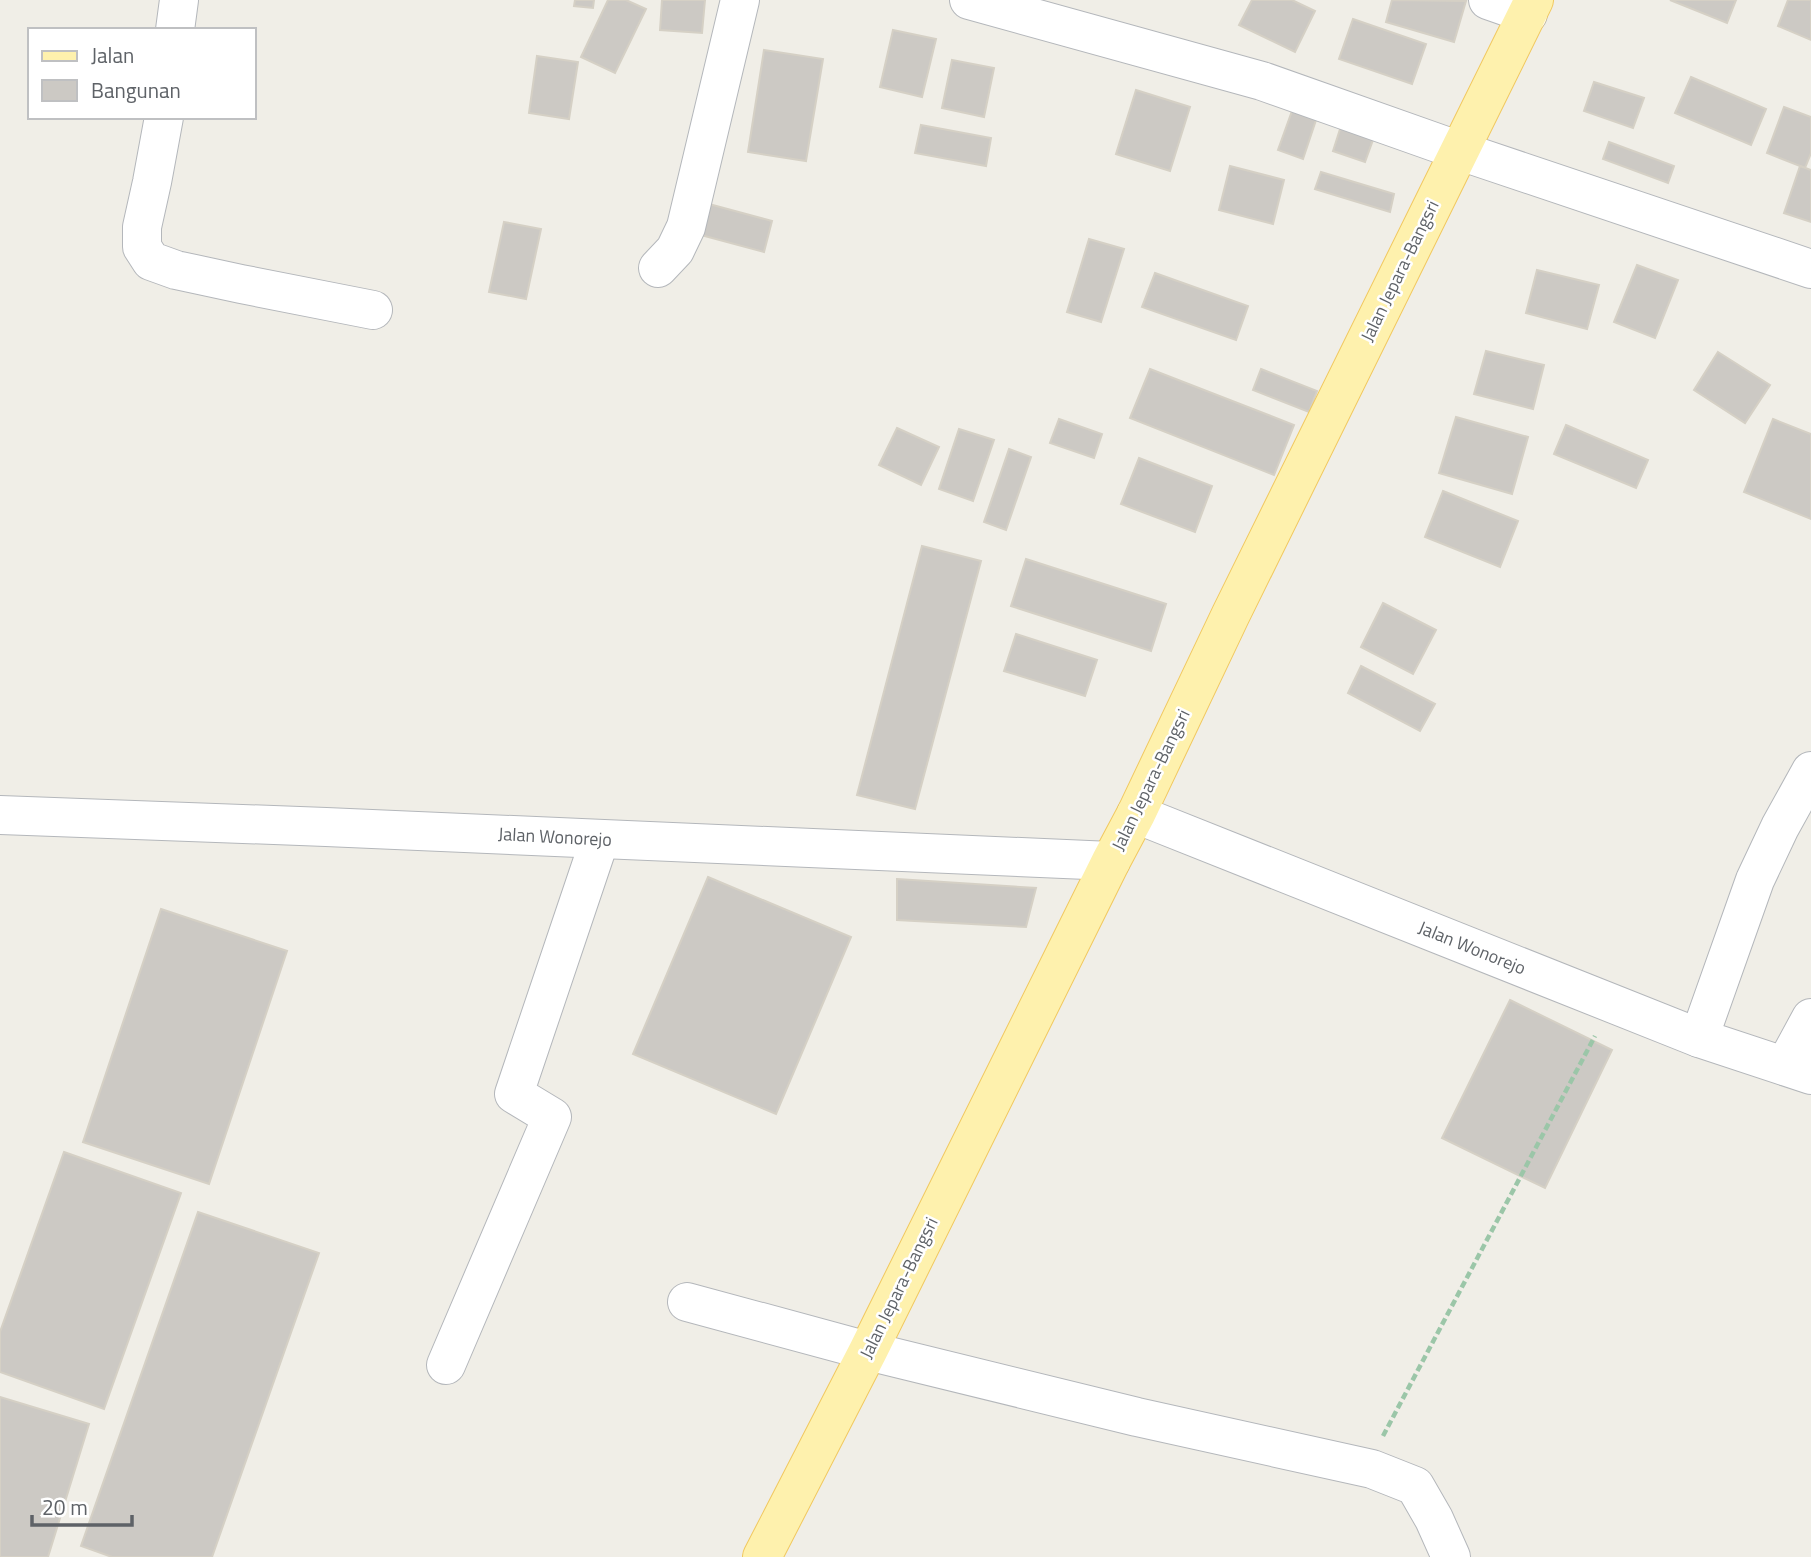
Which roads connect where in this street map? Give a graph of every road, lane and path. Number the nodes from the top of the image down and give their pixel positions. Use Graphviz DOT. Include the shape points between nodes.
graph roads {
  1 [pos="179,0"];
  2 [pos="740,0"];
  3 [pos="969,0"];
  4 [pos="1488,0"];
  5 [pos="1531,7"];
  6 [pos="175,28"];
  7 [pos="164,119"];
  8 [pos="1460,151"];
  9 [pos="658,268"];
  10 [pos="1811,269"];
  11 [pos="373,310"];
  12 [pos="1811,771"];
  13 [pos="1136,814"];
  14 [pos="0,815"];
  15 [pos="600,839"];
  16 [pos="1111,861"];
  17 [pos="1612,1004"];
  18 [pos="1811,1018"];
  19 [pos="1699,1038"];
  20 [pos="1798,1071"];
  21 [pos="687,1302"];
  22 [pos="868,1351"];
  23 [pos="446,1365"];
  24 [pos="1367,1468"];
  25 [pos="762,1557"];
  26 [pos="1451,1557"];
  1 -- 6 [label="street"];
  2 -- 9 [label="street" via="686,227 675,250"];
  3 -- 8 [label="street" via="1262,81"];
  4 -- 5 [label="street"];
  5 -- 8 [label="main road, Jalan Jepara-Bangsri"];
  7 -- 11 [label="street" via="142,227 142,247 151,261"];
  8 -- 10 [label="street"];
  8 -- 13 [label="main road, Jalan Jepara-Bangsri"];
  12 -- 19 [label="street" via="1755,880"];
  13 -- 16 [label="main road, Jalan Jepara-Bangsri"];
  13 -- 17 [label="street, Jalan Wonorejo"];
  14 -- 15 [label="street, Jalan Wonorejo"];
  15 -- 16 [label="street, Jalan Wonorejo"];
  15 -- 23 [label="street" via="514,1094 552,1117"];
  16 -- 22 [label="main road, Jalan Jepara-Bangsri"];
  17 -- 19 [label="street, Jalan Wonorejo"];
  17 -- 24 [label="path"];
  18 -- 20 [label="street"];
  19 -- 20 [label="street, Jalan Wonorejo"];
  21 -- 22 [label="street"];
  22 -- 24 [label="street"];
  22 -- 25 [label="main road, Jalan Jepara-Bangsri"];
  24 -- 26 [label="street" via="1415,1486"];
}
